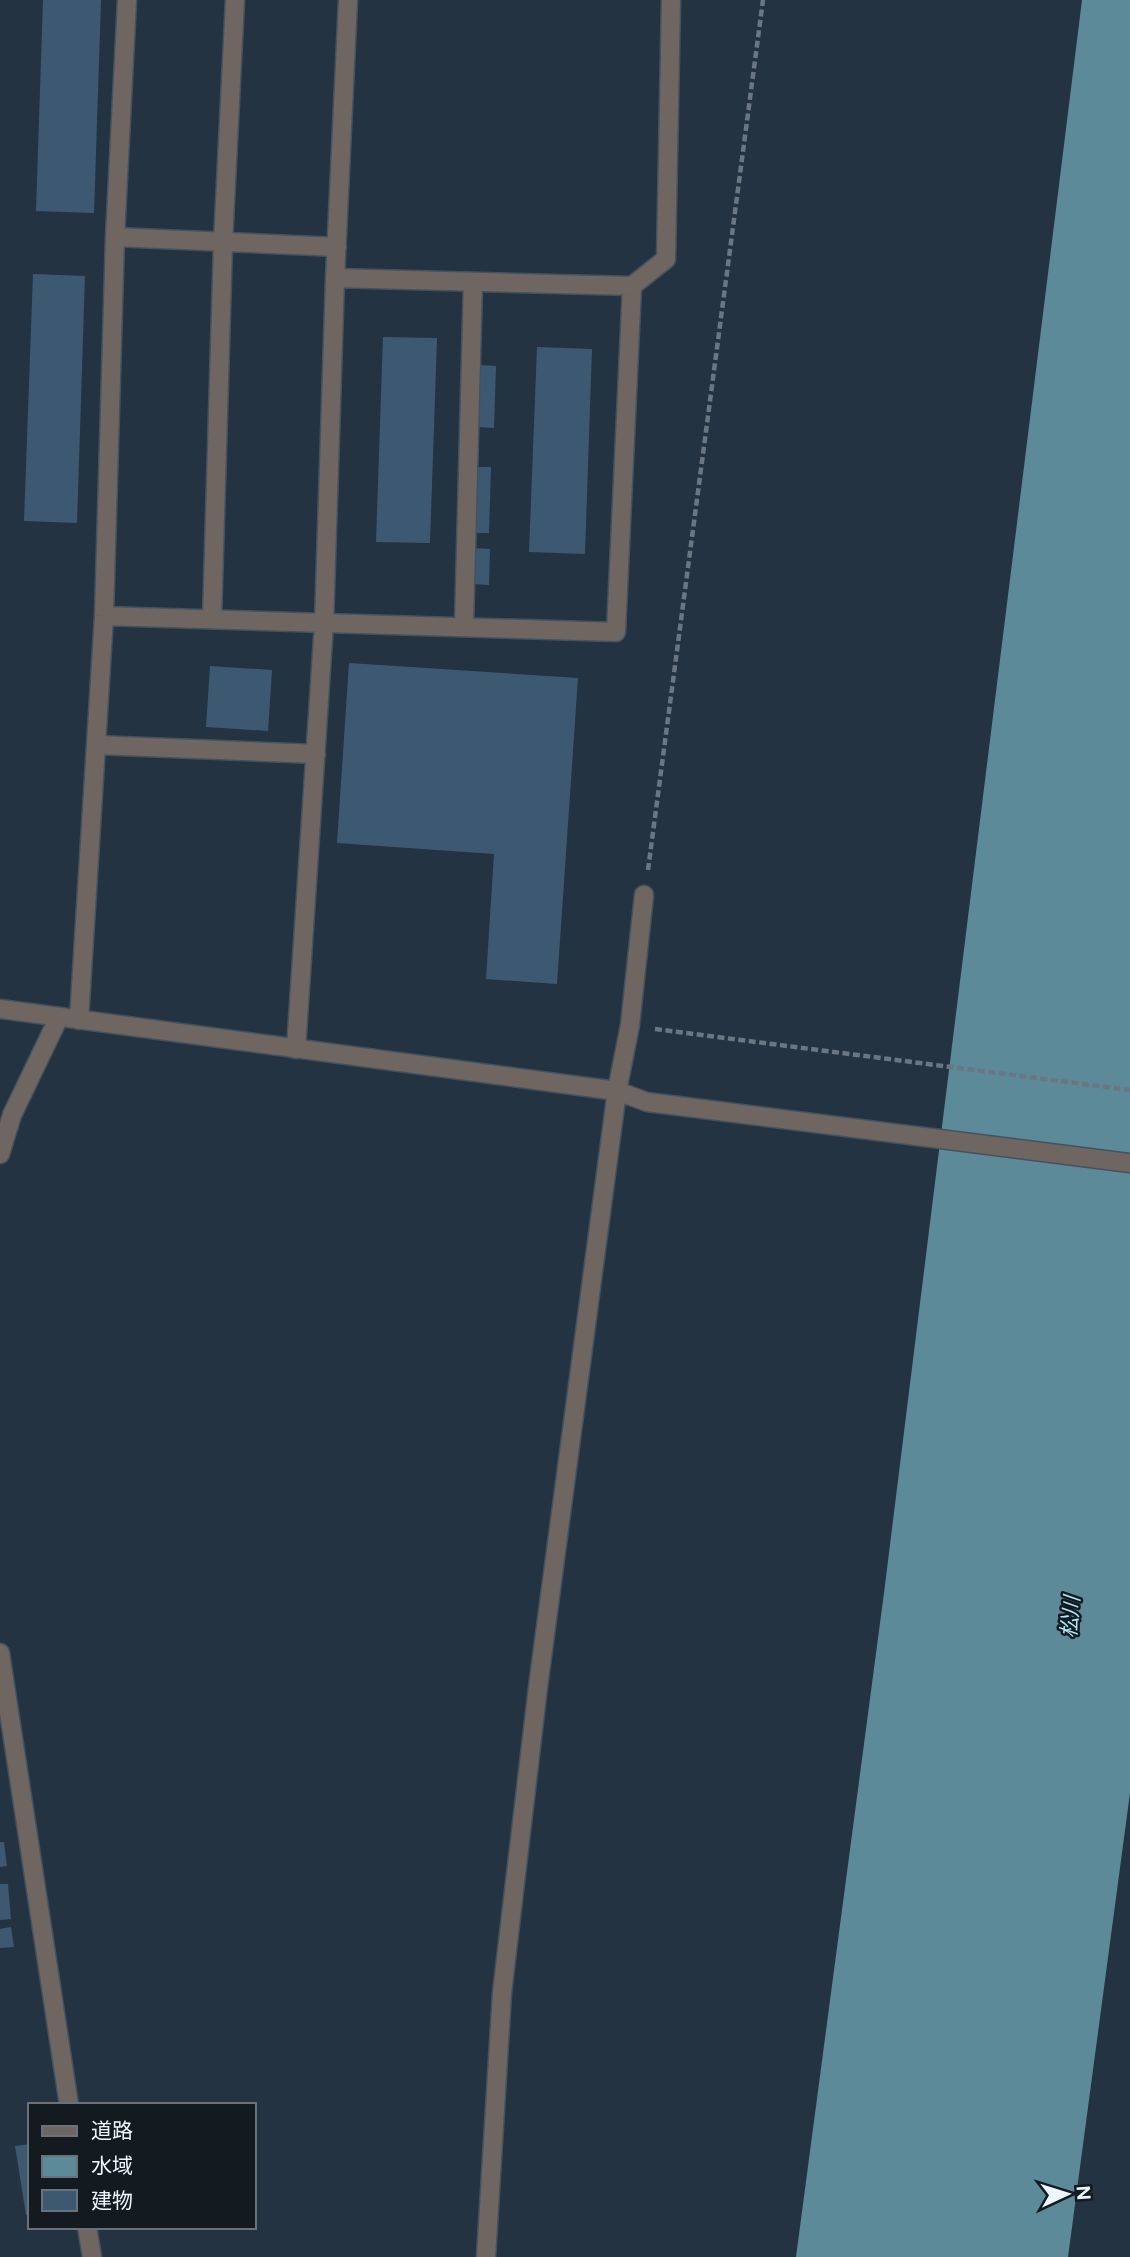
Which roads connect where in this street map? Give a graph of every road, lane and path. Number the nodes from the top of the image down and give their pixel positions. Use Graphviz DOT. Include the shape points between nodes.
graph roads {
  1 [pos="127,0"];
  2 [pos="235,0"];
  3 [pos="348,0"];
  4 [pos="671,0"];
  5 [pos="763,0"];
  6 [pos="115,237"];
  7 [pos="223,243"];
  8 [pos="337,247"];
  9 [pos="335,278"];
  10 [pos="473,282"];
  11 [pos="632,286"];
  12 [pos="104,616"];
  13 [pos="212,619"];
  14 [pos="324,623"];
  15 [pos="464,625"];
  16 [pos="96,745"];
  17 [pos="316,754"];
  18 [pos="644,895"];
  19 [pos="0,1009"];
  20 [pos="59,1017"];
  21 [pos="79,1020"];
  22 [pos="652,1028"];
  23 [pos="296,1049"];
  24 [pos="1130,1090"];
  25 [pos="617,1091"];
  26 [pos="0,1154"];
  27 [pos="1130,1163"];
  28 [pos="0,1653"];
  29 [pos="69,2103"];
  30 [pos="87,2229"];
  31 [pos="92,2257"];
  32 [pos="486,2257"];
  1 -- 6 [label="street"];
  2 -- 7 [label="street"];
  3 -- 8 [label="street"];
  4 -- 11 [label="street" via="666,259"];
  5 -- 18 [label="path"];
  6 -- 7 [label="street"];
  6 -- 12 [label="street"];
  7 -- 8 [label="street"];
  7 -- 13 [label="street"];
  8 -- 9 [label="street"];
  9 -- 10 [label="street"];
  9 -- 14 [label="street"];
  10 -- 11 [label="street"];
  10 -- 15 [label="street"];
  11 -- 15 [label="street" via="616,632"];
  12 -- 13 [label="street"];
  12 -- 16 [label="street"];
  13 -- 14 [label="street"];
  14 -- 15 [label="street"];
  14 -- 17 [label="street"];
  16 -- 17 [label="street"];
  16 -- 21 [label="street"];
  17 -- 23 [label="street"];
  18 -- 25 [label="street" via="630,1025"];
  19 -- 20 [label="street"];
  20 -- 21 [label="street"];
  20 -- 26 [label="street" via="12,1115"];
  21 -- 23 [label="street"];
  22 -- 24 [label="path"];
  23 -- 25 [label="street"];
  25 -- 27 [label="street" via="647,1102"];
  25 -- 32 [label="street" via="505,1967"];
  28 -- 29 [label="street"];
  30 -- 31 [label="street"];
}
